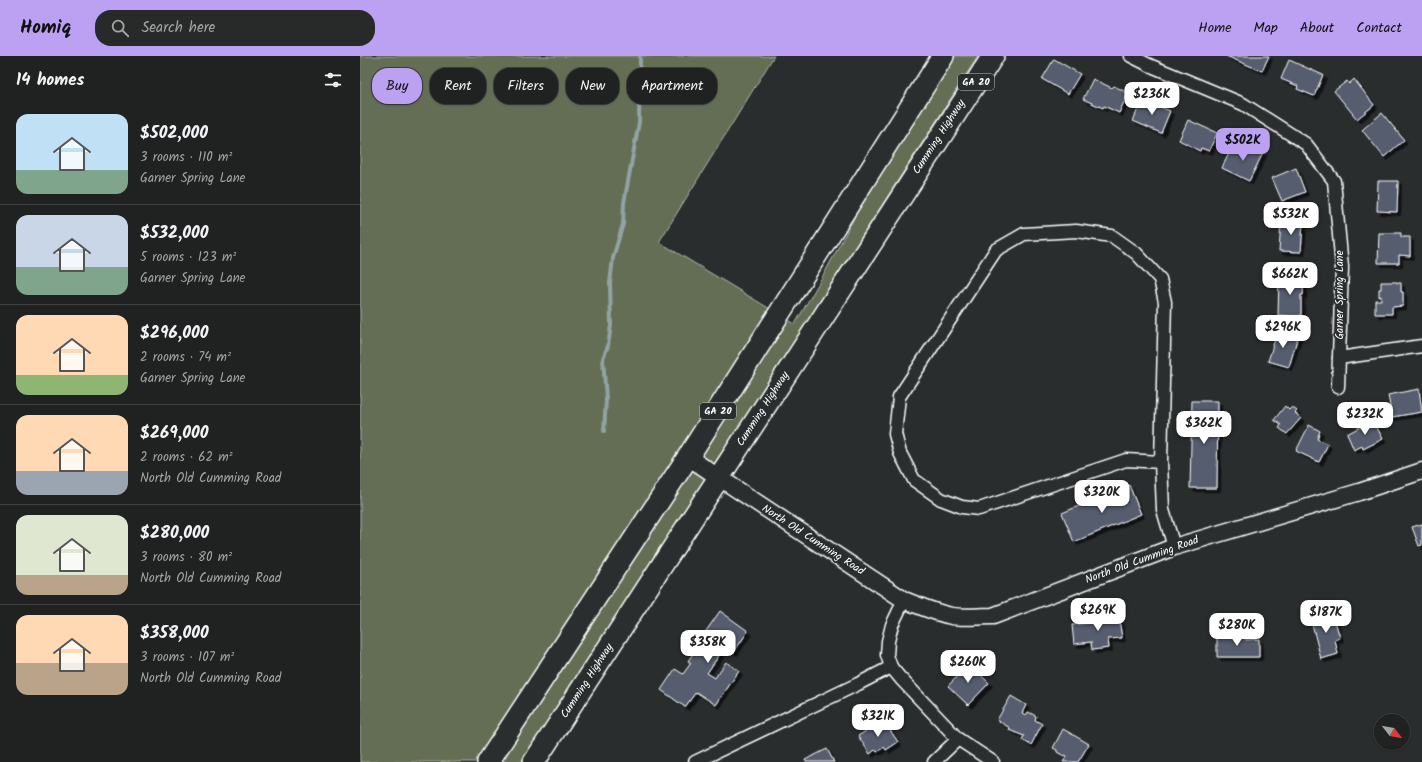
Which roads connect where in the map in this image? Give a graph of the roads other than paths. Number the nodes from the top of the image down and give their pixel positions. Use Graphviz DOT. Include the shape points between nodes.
graph roads {
  1 [pos="943,56"];
  2 [pos="993,56"];
  3 [pos="1131,56"];
  4 [pos="1150,61"];
  5 [pos="1422,346"];
  6 [pos="1339,358"];
  7 [pos="1338,388"];
  8 [pos="688,457"];
  9 [pos="1161,462"];
  10 [pos="1422,471"];
  11 [pos="719,476"];
  12 [pos="1174,547"];
  13 [pos="904,600"];
  14 [pos="891,666"];
  15 [pos="958,739"];
  16 [pos="488,762"];
  17 [pos="534,762"];
  18 [pos="696,762"];
  19 [pos="934,762"];
  20 [pos="993,762"];
  1 -- 8 [label="highway, GA 20"];
  2 -- 11 [label="highway, Cumming Highway / GA 20"];
  3 -- 4 [label="street, Garner Spring Lane"];
  4 -- 6 [label="street, Garner Spring Lane" via="1243,104 1306,144 1334,181 1342,267"];
  5 -- 6 [label="street"];
  6 -- 7 [label="street, Garner Spring Lane"];
  8 -- 11 [label="street, North Old Cumming Road"];
  8 -- 16 [label="highway, GA 20"];
  9 -- 9 [label="street" via="1165,302 1160,279 1136,253 1112,236 1076,231 1024,234 996,250 899,398 895,434 900,453 914,480 941,499 962,507 979,509 1126,460"];
  9 -- 12 [label="street" via="1163,510"];
  10 -- 12 [label="street, North Old Cumming Road"];
  11 -- 13 [label="street, North Old Cumming Road"];
  11 -- 17 [label="highway, Cumming Highway / GA 20"];
  12 -- 13 [label="street, North Old Cumming Road" via="993,616 952,616"];
  13 -- 14 [label="street" via="892,625 888,641 887,655"];
  14 -- 15 [label="street"];
  14 -- 18 [label="street"];
  15 -- 19 [label="street"];
  15 -- 20 [label="street"];
}
